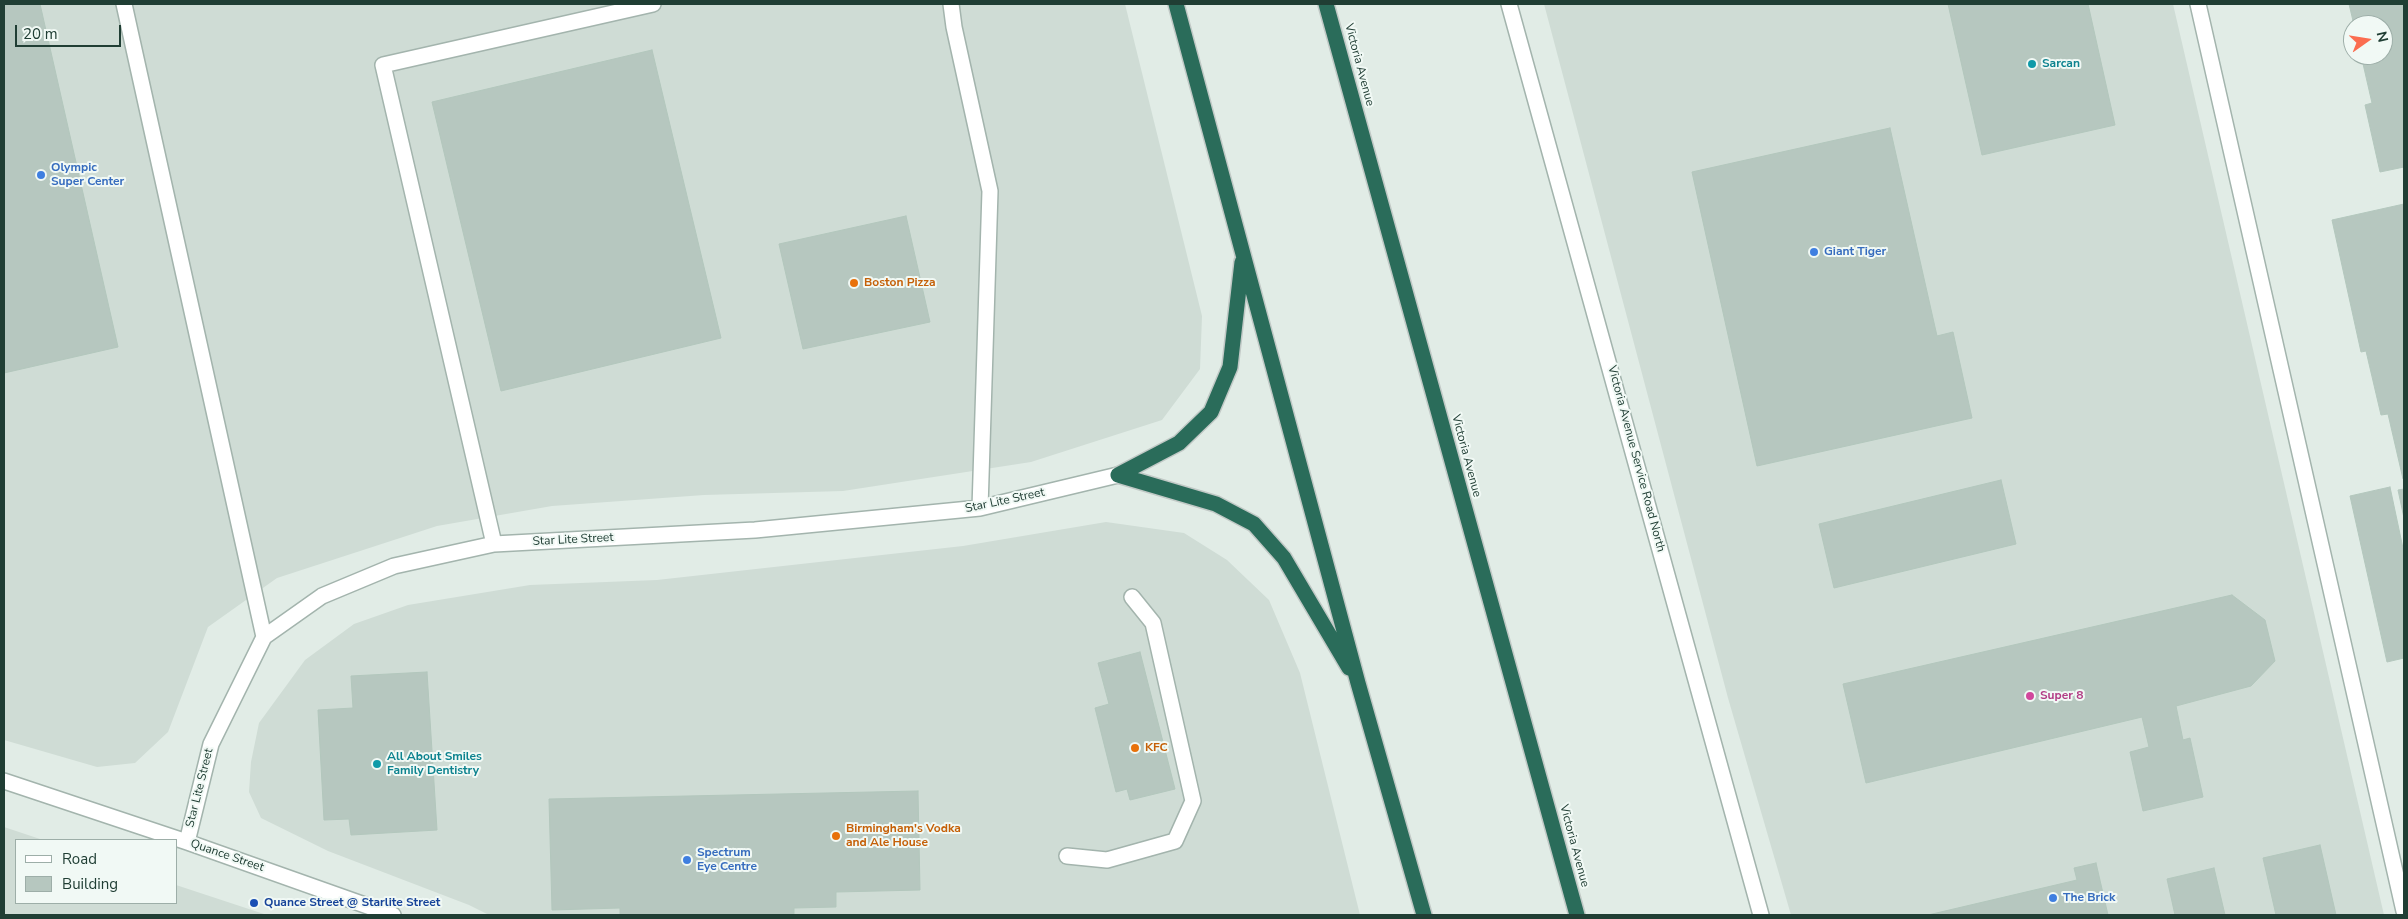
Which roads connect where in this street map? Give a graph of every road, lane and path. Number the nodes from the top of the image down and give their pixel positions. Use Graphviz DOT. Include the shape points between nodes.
graph roads {
  1 [pos="124,4"];
  2 [pos="653,4"];
  3 [pos="951,4"];
  4 [pos="1176,4"];
  5 [pos="1326,4"];
  6 [pos="1509,4"];
  7 [pos="2198,4"];
  8 [pos="1243,254"];
  9 [pos="1118,475"];
  10 [pos="980,508"];
  11 [pos="494,544"];
  12 [pos="1132,597"];
  13 [pos="264,637"];
  14 [pos="1358,683"];
  15 [pos="4,781"];
  16 [pos="187,842"];
  17 [pos="1067,856"];
  18 [pos="2404,911"];
  19 [pos="393,915"];
  20 [pos="1424,915"];
  21 [pos="1577,915"];
  22 [pos="1761,915"];
  1 -- 13 [label="street"];
  2 -- 11 [label="street" via="383,65"];
  3 -- 10 [label="street" via="990,190"];
  4 -- 8 [label="highway"];
  5 -- 21 [label="highway, Victoria Avenue"];
  6 -- 22 [label="street, Victoria Avenue Service Road North"];
  7 -- 18 [label="street"];
  8 -- 9 [label="highway" via="1230,367 1211,412 1179,443"];
  8 -- 14 [label="highway"];
  9 -- 10 [label="street, Star Lite Street"];
  9 -- 14 [label="highway" via="1216,504 1254,524 1284,558"];
  10 -- 11 [label="street, Star Lite Street" via="755,530"];
  11 -- 13 [label="street, Star Lite Street" via="394,566 322,596"];
  12 -- 17 [label="street" via="1154,623 1193,801 1175,841 1106,860"];
  13 -- 16 [label="street, Star Lite Street" via="212,744"];
  14 -- 20 [label="highway"];
  15 -- 16 [label="street, Quance Street"];
  16 -- 19 [label="street, Quance Street"];
}
